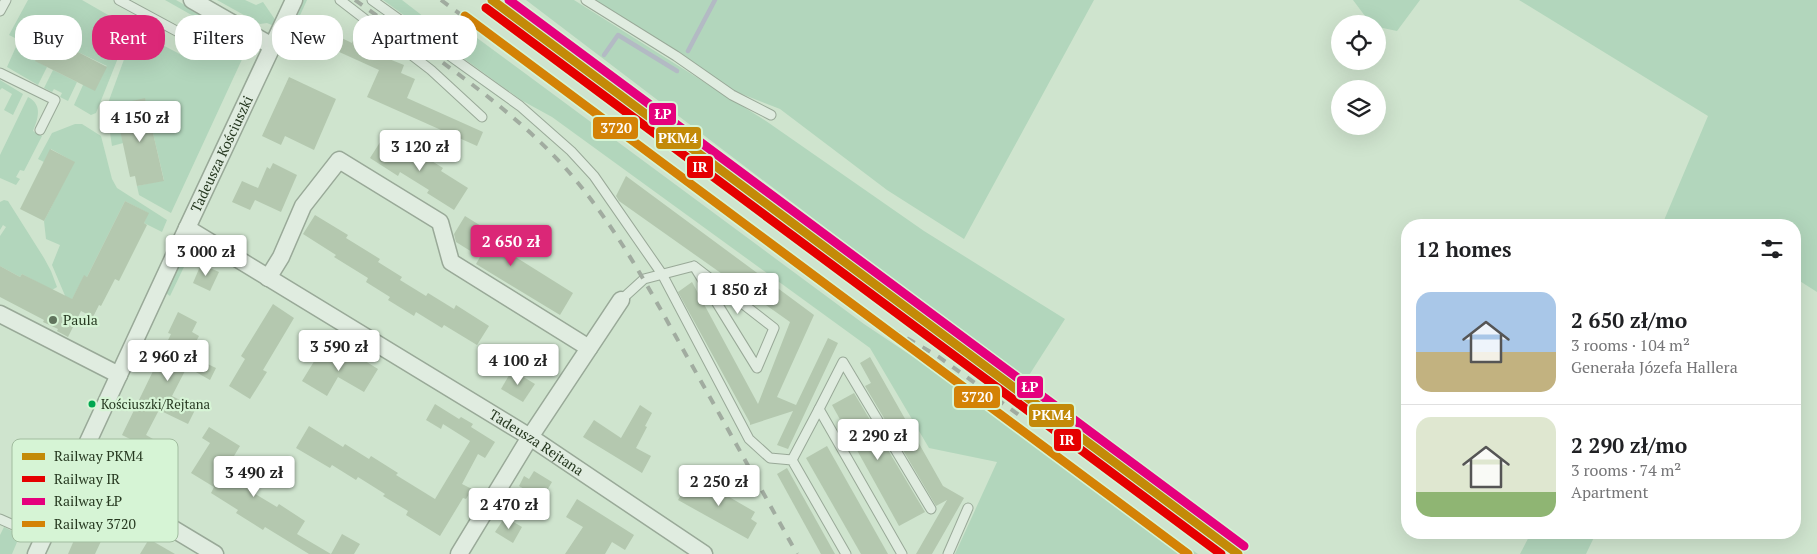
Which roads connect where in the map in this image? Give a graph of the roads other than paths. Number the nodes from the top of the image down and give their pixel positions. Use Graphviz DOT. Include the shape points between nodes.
graph roads {
  1 [pos="6,0"];
  2 [pos="192,0"];
  3 [pos="294,0"];
  4 [pos="340,0"];
  5 [pos="372,0"];
  6 [pos="586,0"];
  7 [pos="125,1"];
  8 [pos="0,11"];
  9 [pos="287,15"];
  10 [pos="175,29"];
  11 [pos="272,46"];
  12 [pos="0,73"];
  13 [pos="771,115"];
  14 [pos="482,116"];
  15 [pos="40,130"];
  16 [pos="187,228"];
  17 [pos="694,266"];
  18 [pos="662,274"];
  19 [pos="268,278"];
  20 [pos="622,300"];
  21 [pos="0,314"];
  22 [pos="589,348"];
  23 [pos="119,375"];
  24 [pos="819,409"];
  25 [pos="530,437"];
  26 [pos="89,439"];
  27 [pos="792,460"];
  28 [pos="968,508"];
  29 [pos="931,509"];
  30 [pos="0,519"];
  31 [pos="12,524"];
  32 [pos="178,532"];
  33 [pos="41,542"];
  34 [pos="36,554"];
  35 [pos="215,554"];
  36 [pos="459,554"];
  37 [pos="704,554"];
  38 [pos="846,554"];
  39 [pos="902,554"];
  40 [pos="948,554"];
  1 -- 8 [label="lane"];
  2 -- 11 [label="street"];
  3 -- 9 [label="street, Tadeusza Kościuszki"];
  4 -- 14 [label="lane" via="431,70"];
  5 -- 18 [label="lane" via="520,106 571,151 594,176"];
  6 -- 13 [label="lane" via="732,95"];
  7 -- 10 [label="lane"];
  11 -- 16 [label="street, Tadeusza Kościuszki"];
  12 -- 15 [label="lane" via="54,100"];
  16 -- 19 [label="street, Tadeusza Rejtana"];
  16 -- 23 [label="street, Tadeusza Kościuszki"];
  17 -- 17 [label="lane" via="747,352 756,368 774,328"];
  17 -- 18 [label="lane"];
  18 -- 20 [label="lane" via="644,279"];
  18 -- 27 [label="lane" via="749,440 770,458"];
  19 -- 22 [label="street" via="281,257 303,206 339,160 440,222 451,262"];
  19 -- 25 [label="street, Tadeusza Rejtana"];
  20 -- 22 [label="street"];
  21 -- 23 [label="street"];
  22 -- 25 [label="street"];
  23 -- 26 [label="street, Tadeusza Kościuszki"];
  24 -- 27 [label="lane"];
  24 -- 29 [label="lane" via="843,362"];
  24 -- 39 [label="lane"];
  25 -- 36 [label="street"];
  25 -- 37 [label="street, Tadeusza Rejtana"];
  27 -- 38 [label="lane"];
  28 -- 40 [label="lane"];
  30 -- 31 [label="lane"];
  32 -- 35 [label="street"];
  33 -- 34 [label="street, Tadeusza Kościuszki"];
}
